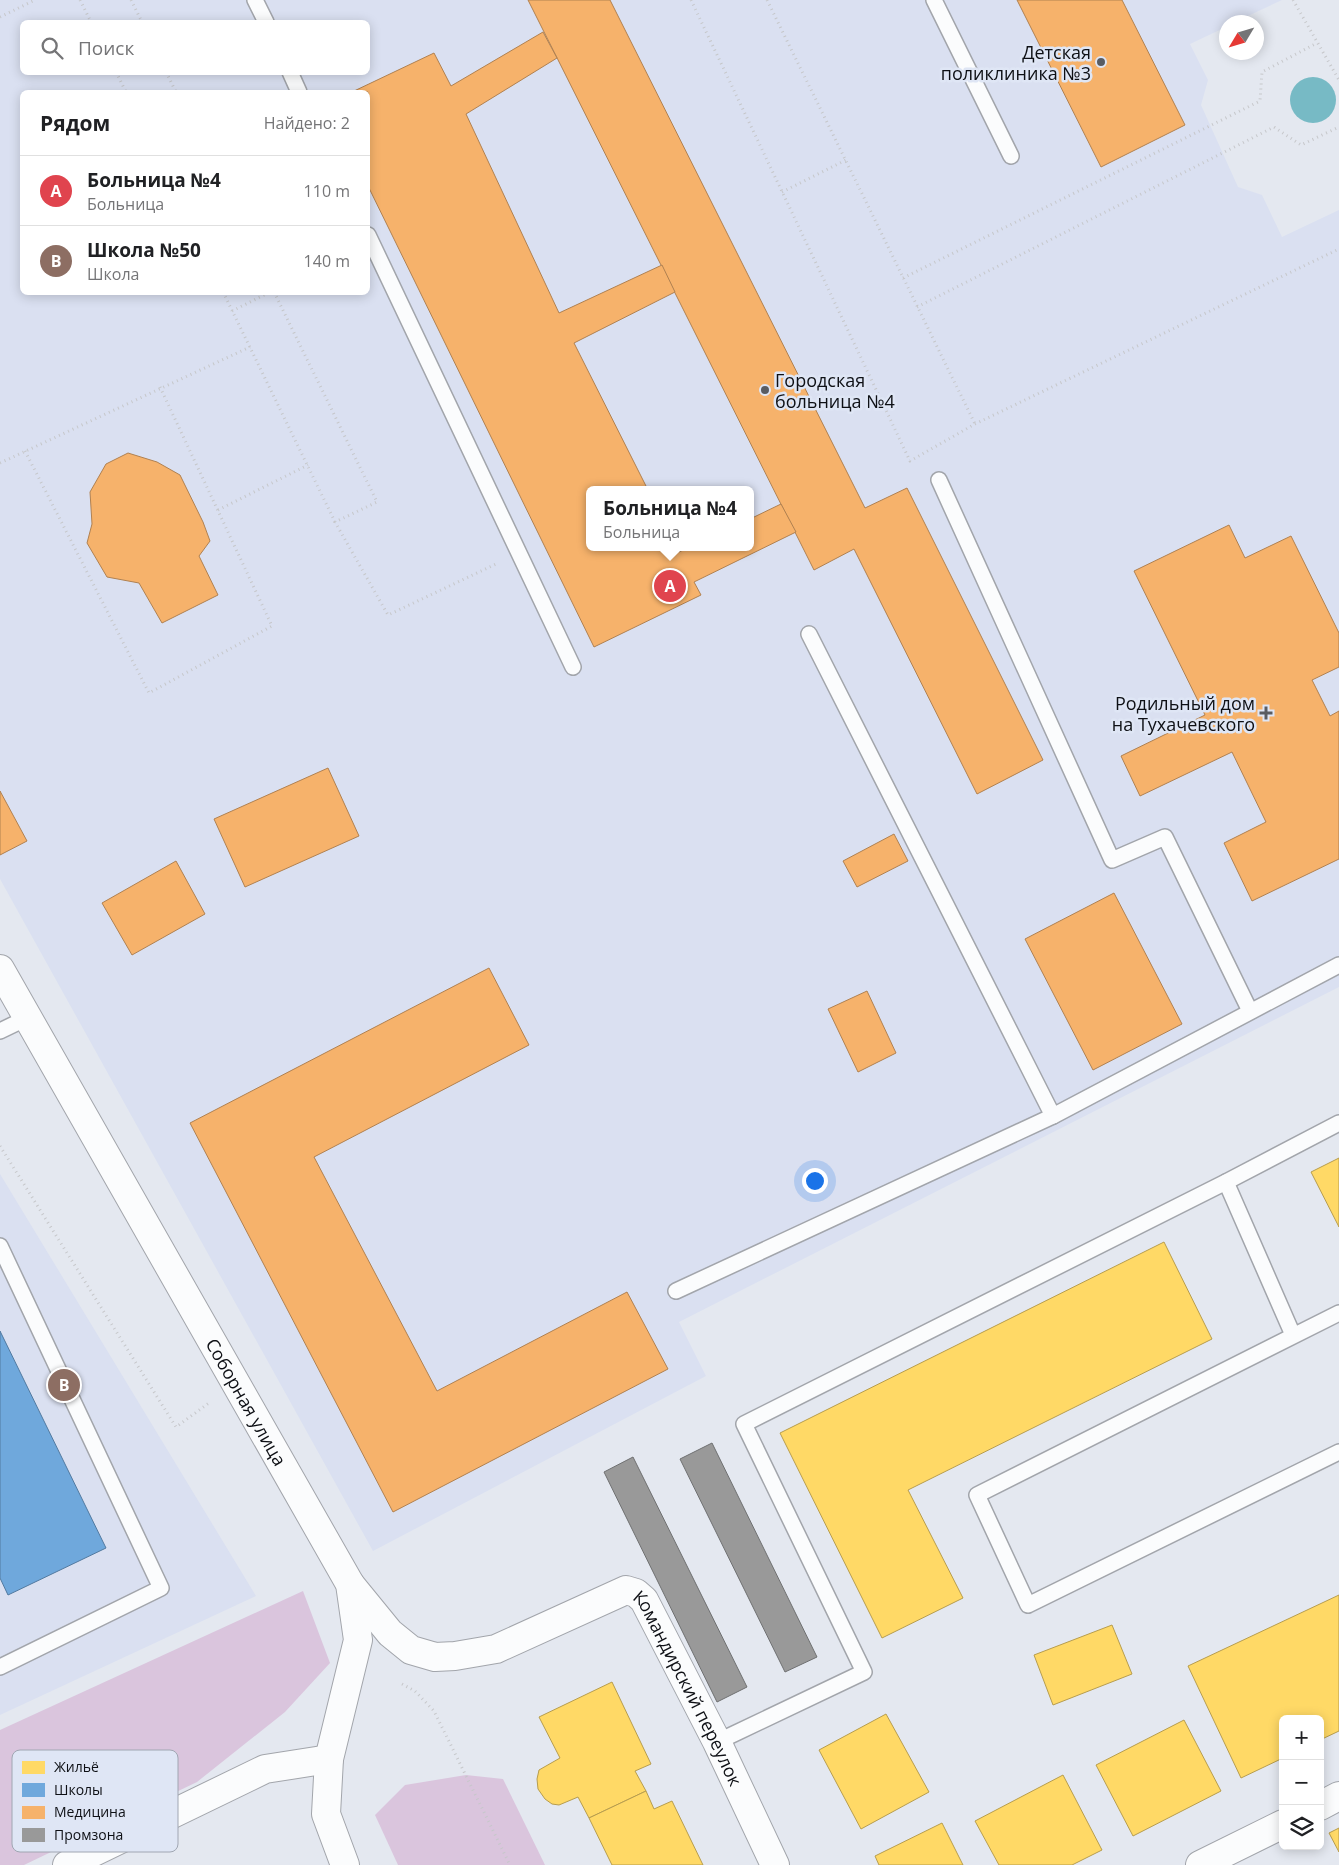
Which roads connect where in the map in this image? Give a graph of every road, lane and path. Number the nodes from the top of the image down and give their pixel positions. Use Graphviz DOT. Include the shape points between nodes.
graph roads {
  1 [pos="35,0"];
  2 [pos="80,0"];
  3 [pos="131,0"];
  4 [pos="256,0"];
  5 [pos="691,0"];
  6 [pos="767,0"];
  7 [pos="934,0"];
  8 [pos="1293,0"];
  9 [pos="0,17"];
  10 [pos="90,20"];
  11 [pos="141,20"];
  12 [pos="265,20"];
  13 [pos="1317,43"];
  14 [pos="118,75"];
  15 [pos="168,75"];
  16 [pos="292,75"];
  17 [pos="1339,80"];
  18 [pos="125,90"];
  19 [pos="175,90"];
  20 [pos="299,90"];
  21 [pos="1339,127"];
  22 [pos="1011,156"];
  23 [pos="846,160"];
  24 [pos="782,192"];
  25 [pos="370,240"];
  26 [pos="1339,249"];
  27 [pos="903,278"];
  28 [pos="224,295"];
  29 [pos="264,295"];
  30 [pos="275,295"];
  31 [pos="918,307"];
  32 [pos="232,311"];
  33 [pos="250,347"];
  34 [pos="160,387"];
  35 [pos="975,424"];
  36 [pos="25,451"];
  37 [pos="0,463"];
  38 [pos="308,465"];
  39 [pos="939,480"];
  40 [pos="218,510"];
  41 [pos="335,522"];
  42 [pos="519,554"];
  43 [pos="809,634"];
  44 [pos="572,667"];
  45 [pos="1339,965"];
  46 [pos="0,969"];
  47 [pos="1250,1011"];
  48 [pos="27,1018"];
  49 [pos="0,1031"];
  50 [pos="1054,1116"];
  51 [pos="1339,1123"];
  52 [pos="0,1146"];
  53 [pos="1226,1182"];
  54 [pos="0,1246"];
  55 [pos="676,1291"];
  56 [pos="1339,1313"];
  57 [pos="1293,1335"];
  58 [pos="212,1401"];
  59 [pos="1339,1452"];
  60 [pos="350,1584"];
  61 [pos="352,1663"];
  62 [pos="0,1667"];
  63 [pos="717,1742"];
  64 [pos="329,1759"];
  65 [pos="1339,1796"];
  66 [pos="1322,1805"];
  67 [pos="178,1811"];
  68 [pos="1279,1826"];
  69 [pos="94,1852"];
  70 [pos="67,1865"];
  71 [pos="345,1865"];
  72 [pos="510,1865"];
  73 [pos="775,1865"];
  74 [pos="1200,1865"];
  1 -- 9 [label="path"];
  2 -- 10 [label="path"];
  3 -- 11 [label="path"];
  4 -- 12 [label="lane"];
  5 -- 24 [label="path"];
  6 -- 23 [label="path"];
  7 -- 22 [label="lane"];
  8 -- 13 [label="path"];
  13 -- 17 [label="path"];
  13 -- 27 [label="path" via="1262,72 1260,101"];
  14 -- 18 [label="path"];
  15 -- 19 [label="path"];
  16 -- 20 [label="lane"];
  21 -- 31 [label="path" via="1302,145 1274,127"];
  23 -- 24 [label="path"];
  23 -- 27 [label="path"];
  24 -- 35 [label="path" via="910,461"];
  25 -- 42 [label="lane"];
  26 -- 35 [label="path"];
  27 -- 31 [label="path"];
  28 -- 32 [label="path"];
  29 -- 32 [label="path"];
  30 -- 41 [label="path" via="377,502"];
  31 -- 35 [label="path"];
  32 -- 33 [label="path"];
  33 -- 34 [label="path"];
  33 -- 38 [label="path"];
  34 -- 36 [label="path"];
  34 -- 40 [label="path"];
  36 -- 37 [label="path"];
  36 -- 40 [label="path" via="149,693 272,626"];
  38 -- 40 [label="path"];
  38 -- 41 [label="path"];
  39 -- 47 [label="lane" via="1112,860 1164,837"];
  41 -- 42 [label="path" via="388,615"];
  42 -- 44 [label="lane"];
  43 -- 50 [label="lane"];
  45 -- 47 [label="lane"];
  46 -- 48 [label="street, Соборная улица"];
  47 -- 50 [label="lane"];
  48 -- 49 [label="lane"];
  48 -- 60 [label="street, Соборная улица"];
  50 -- 55 [label="lane"];
  51 -- 53 [label="lane"];
  52 -- 58 [label="path" via="176,1427"];
  53 -- 57 [label="lane"];
  53 -- 63 [label="lane" via="744,1424 864,1672"];
  54 -- 62 [label="lane" via="161,1588"];
  56 -- 57 [label="lane"];
  57 -- 59 [label="lane" via="977,1495 1028,1605"];
  60 -- 61 [label="street, Соборная улица" via="358,1640"];
  60 -- 63 [label="street, Командирский переулок" via="390,1633 411,1650 435,1657 496,1649 626,1590 636,1593 644,1600"];
  61 -- 64 [label="street, Соборная улица"];
  61 -- 72 [label="path" via="388,1676 415,1691 434,1711"];
  63 -- 73 [label="street, Командирский переулок"];
  64 -- 67 [label="street" via="265,1769"];
  64 -- 71 [label="street, Соборная улица" via="326,1814"];
  65 -- 66 [label="street"];
  68 -- 74 [label="street"];
  69 -- 70 [label="street"];
}
